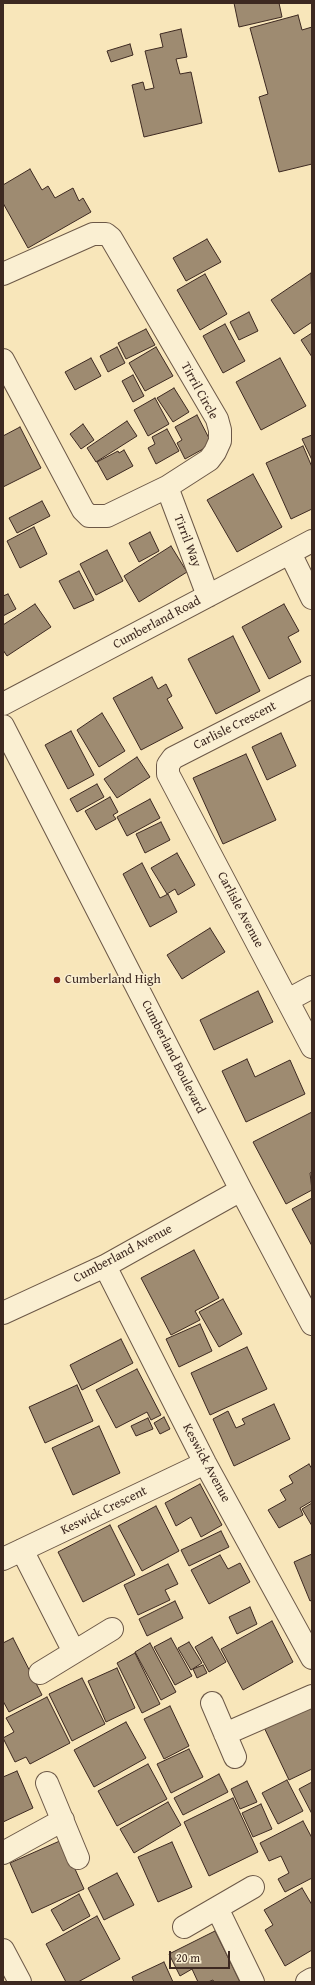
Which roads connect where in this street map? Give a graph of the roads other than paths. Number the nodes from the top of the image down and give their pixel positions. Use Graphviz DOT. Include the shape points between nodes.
graph roads {
  1 [pos="3,274"];
  2 [pos="3,360"];
  3 [pos="167,487"];
  4 [pos="312,542"];
  5 [pos="290,553"];
  6 [pos="208,596"];
  7 [pos="312,598"];
  8 [pos="312,687"];
  9 [pos="3,704"];
  10 [pos="3,726"];
  11 [pos="168,774"];
  12 [pos="312,987"];
  13 [pos="288,1000"];
  14 [pos="312,1047"];
  15 [pos="241,1190"];
  16 [pos="105,1266"];
  17 [pos="3,1313"];
  18 [pos="312,1324"];
  19 [pos="205,1463"];
  20 [pos="13,1555"];
  21 [pos="112,1629"];
  22 [pos="74,1652"];
  23 [pos="312,1658"];
  24 [pos="40,1673"];
  25 [pos="312,1696"];
  26 [pos="212,1703"];
  27 [pos="225,1734"];
  28 [pos="235,1757"];
  29 [pos="48,1783"];
  30 [pos="63,1820"];
  31 [pos="3,1853"];
  32 [pos="78,1858"];
  33 [pos="253,1887"];
  34 [pos="217,1908"];
  35 [pos="184,1927"];
  36 [pos="3,1950"];
  37 [pos="312,1979"];
  38 [pos="20,1982"];
  39 [pos="253,1982"];
  40 [pos="307,1982"];
  1 -- 3 [label="street, Tirril Circle" via="93,234 106,234 110,238 217,419 220,430 220,440 209,460"];
  2 -- 3 [label="street, Tirril Circle" via="83,510 90,516 106,516"];
  3 -- 6 [label="street, Tirril Way"];
  4 -- 5 [label="street, Cumberland Road"];
  5 -- 6 [label="street, Cumberland Road"];
  5 -- 7 [label="street"];
  6 -- 9 [label="street, Cumberland Road"];
  8 -- 11 [label="street, Carlisle Crescent" via="173,758 168,765"];
  10 -- 15 [label="street, Cumberland Boulevard"];
  11 -- 13 [label="street, Carlisle Avenue"];
  12 -- 13 [label="street"];
  13 -- 14 [label="street, Carlisle Avenue"];
  15 -- 16 [label="street, Cumberland Avenue"];
  15 -- 18 [label="street, Cumberland Boulevard"];
  16 -- 17 [label="street, Cumberland Avenue"];
  16 -- 19 [label="street, Keswick Avenue"];
  19 -- 20 [label="street, Keswick Crescent"];
  19 -- 23 [label="street, Keswick Avenue"];
  20 -- 22 [label="street"];
  21 -- 22 [label="street"];
  22 -- 24 [label="street"];
  25 -- 27 [label="street"];
  26 -- 27 [label="street"];
  27 -- 28 [label="street"];
  29 -- 30 [label="street"];
  30 -- 31 [label="street"];
  30 -- 32 [label="street"];
  33 -- 34 [label="street"];
  34 -- 35 [label="street"];
  34 -- 39 [label="street"];
  36 -- 38 [label="street"];
  37 -- 40 [label="street"];
}
